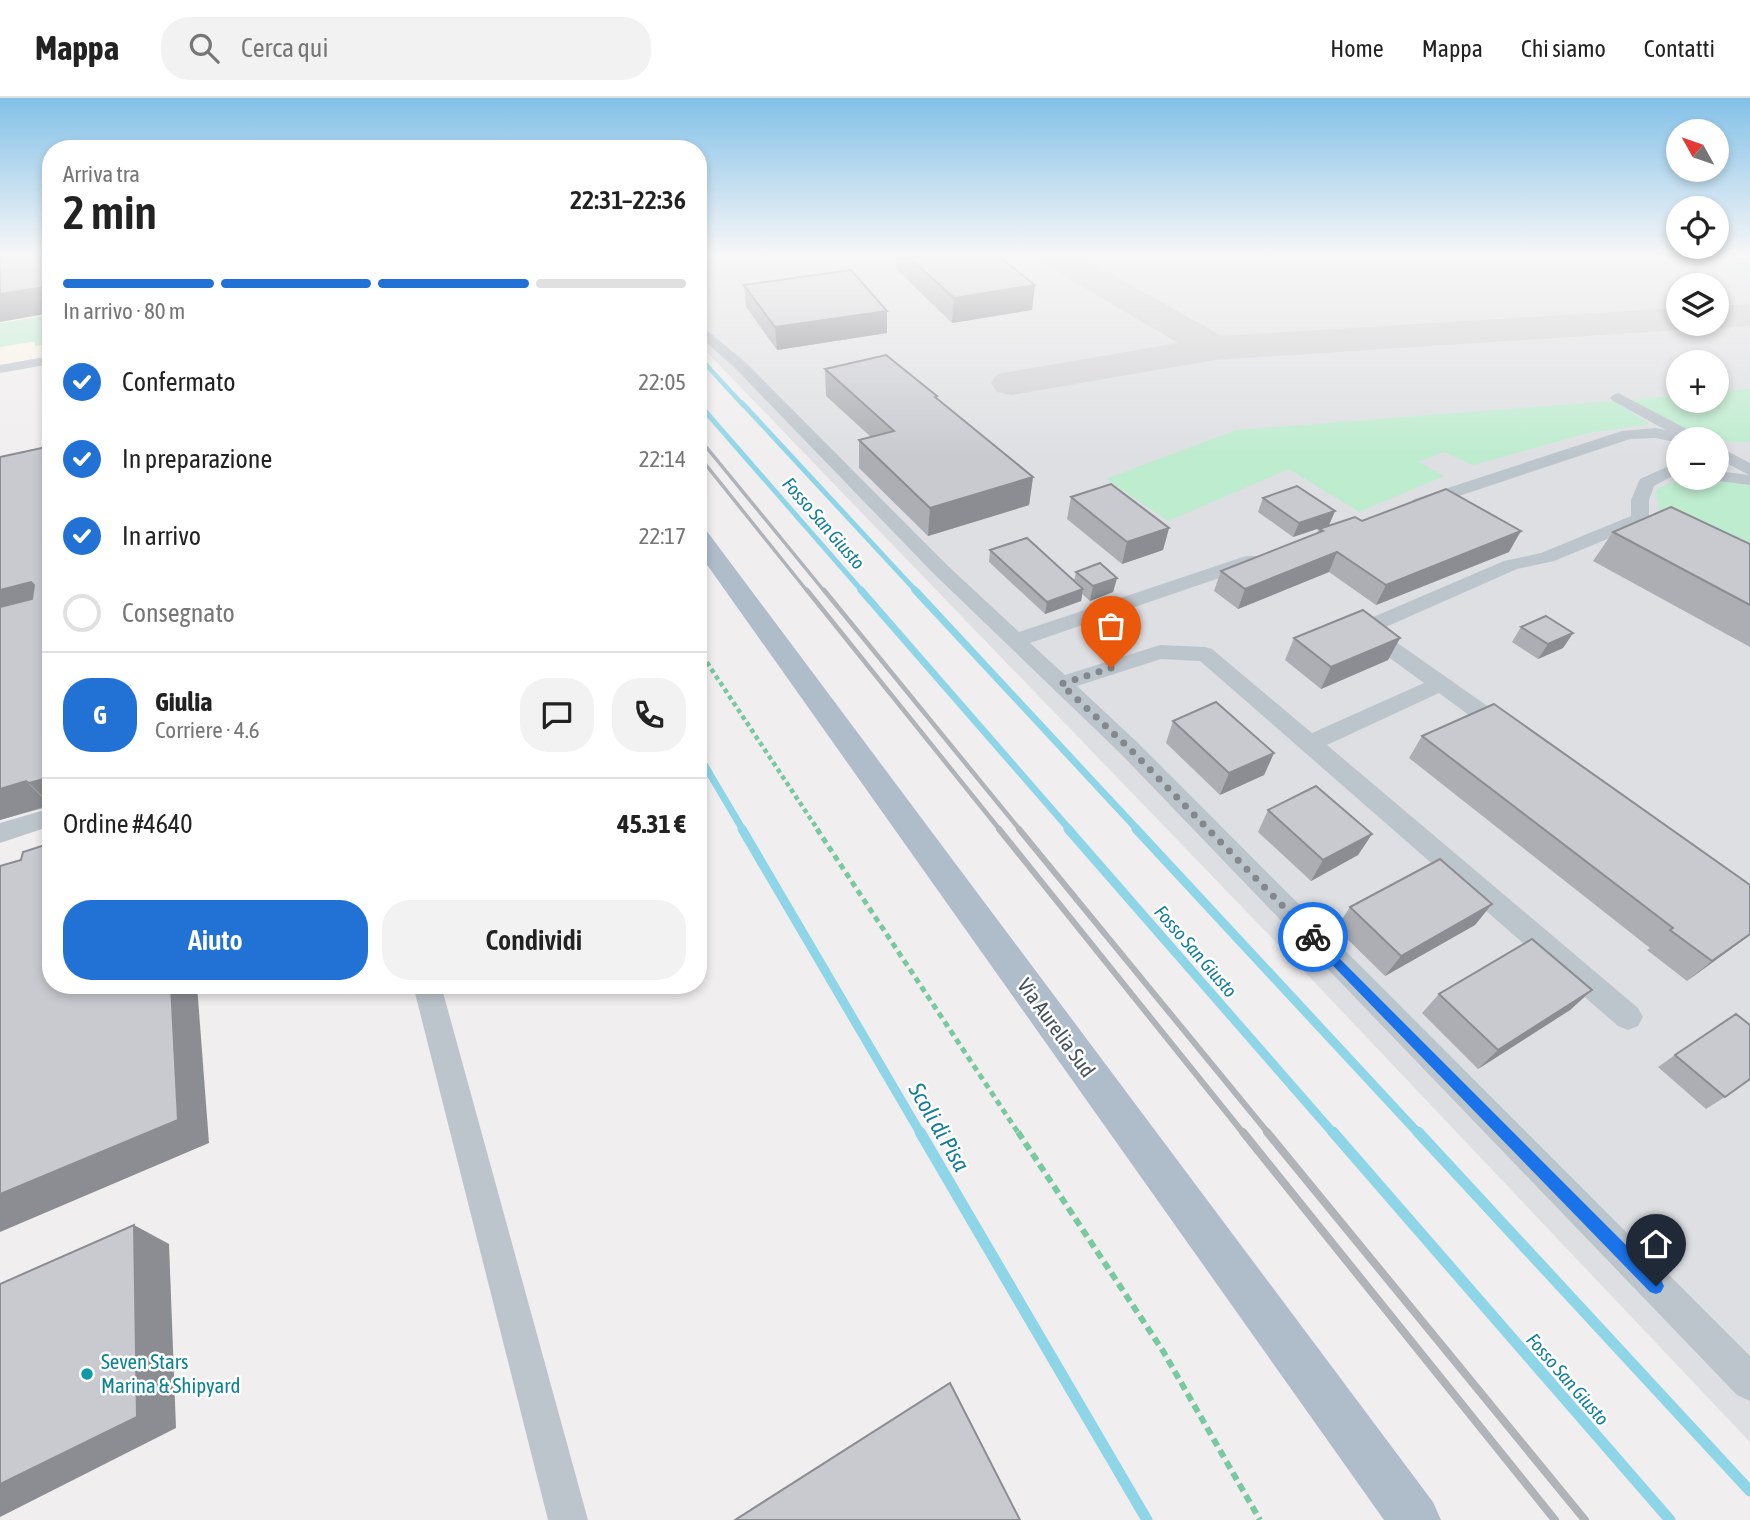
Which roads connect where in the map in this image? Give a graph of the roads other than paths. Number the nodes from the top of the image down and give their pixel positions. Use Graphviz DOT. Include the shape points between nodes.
graph roads {
  1 [pos="707,335"];
  2 [pos="42,352"];
  3 [pos="0,359"];
  4 [pos="42,362"];
  5 [pos="0,369"];
  6 [pos="1618,398"];
  7 [pos="1672,427"];
  8 [pos="1666,435"];
  9 [pos="1750,448"];
  10 [pos="1729,451"];
  11 [pos="1729,459"];
  12 [pos="1750,470"];
  13 [pos="1666,473"];
  14 [pos="1660,476"];
  15 [pos="1666,476"];
  16 [pos="1729,477"];
  17 [pos="1750,480"];
  18 [pos="1408,507"];
  19 [pos="1640,519"];
  20 [pos="1689,544"];
  21 [pos="707,547"];
  22 [pos="1277,551"];
  23 [pos="1015,641"];
  24 [pos="1061,684"];
  25 [pos="1440,684"];
  26 [pos="1517,739"];
  27 [pos="1309,744"];
  28 [pos="42,820"];
  29 [pos="0,833"];
  30 [pos="429,994"];
  31 [pos="1628,1017"];
  32 [pos="1750,1382"];
  33 [pos="568,1520"];
  34 [pos="1415,1520"];
  1 -- 23 [label="street"];
  2 -- 3 [label="street"];
  4 -- 5 [label="street"];
  6 -- 7 [label="street"];
  8 -- 18 [label="street" via="1628,434"];
  9 -- 10 [label="street"];
  11 -- 12 [label="street"];
  13 -- 14 [label="street"];
  14 -- 15 [label="street"];
  14 -- 19 [label="street" via="1647,483 1640,499"];
  16 -- 17 [label="street"];
  19 -- 20 [label="street"];
  19 -- 25 [label="street" via="1547,557 1511,565 1364,629"];
  21 -- 34 [label="main road, Via Aurelia Sud"];
  22 -- 23 [label="street"];
  23 -- 24 [label="street"];
  24 -- 27 [label="street" via="1160,652 1205,654"];
  24 -- 32 [label="street"];
  25 -- 26 [label="street"];
  25 -- 27 [label="street"];
  27 -- 31 [label="street"];
  28 -- 29 [label="street"];
  30 -- 33 [label="street"];
}
